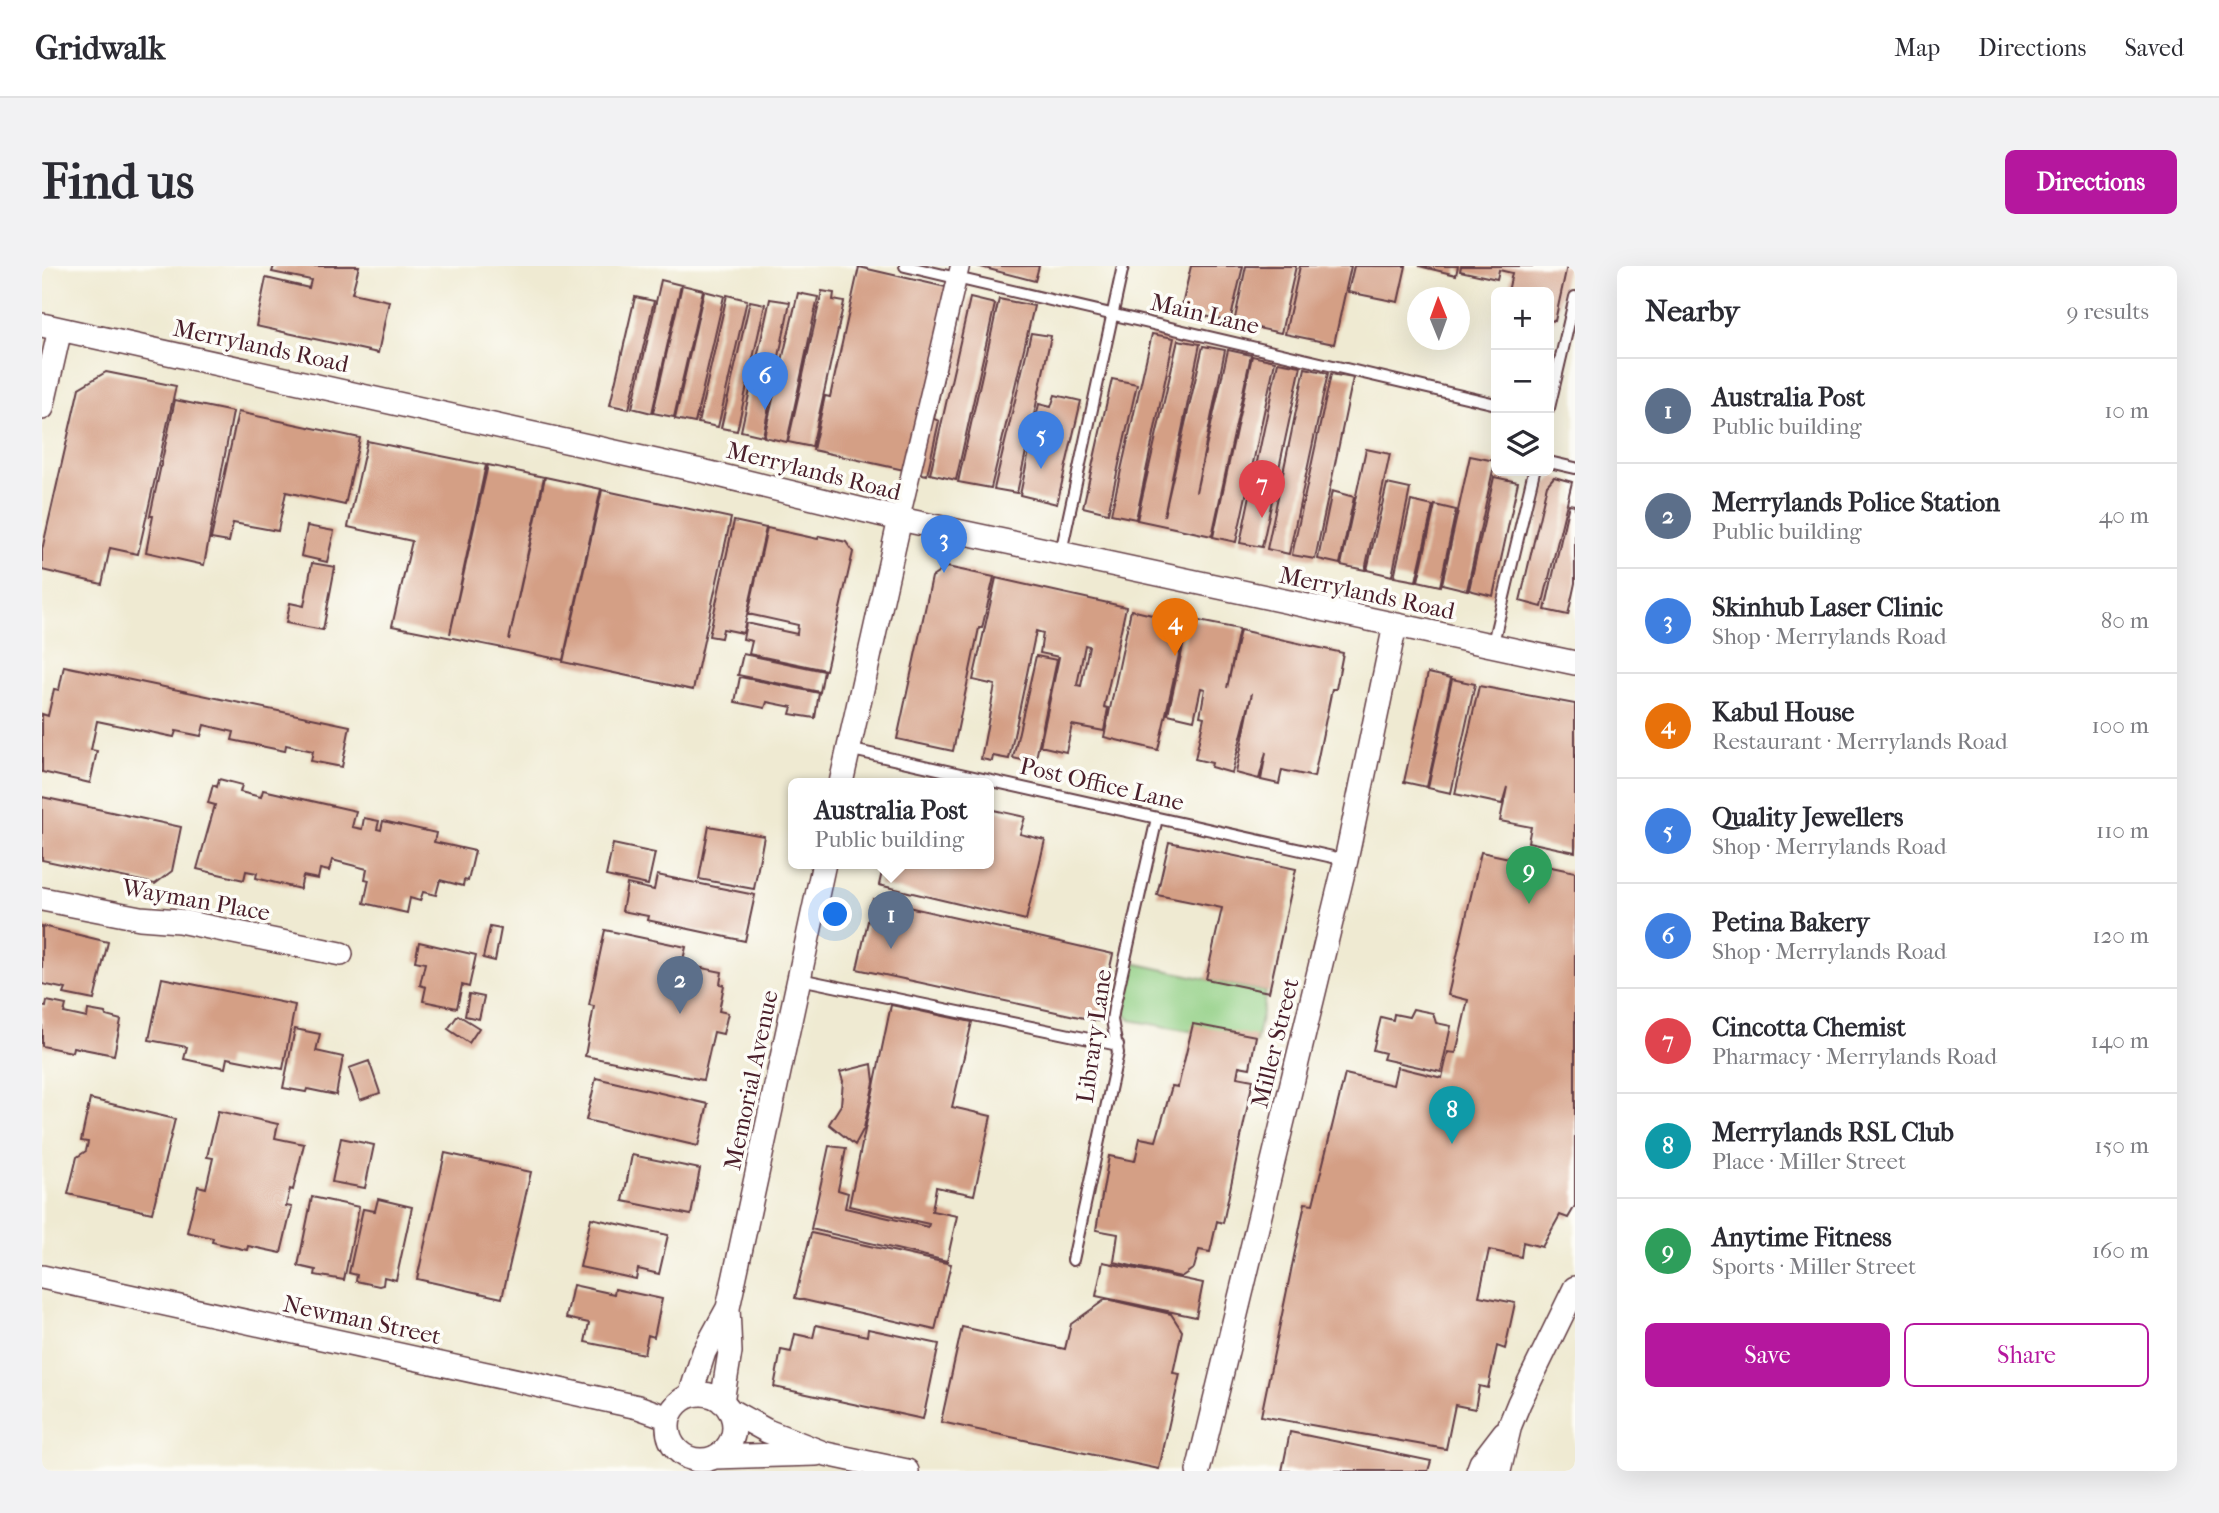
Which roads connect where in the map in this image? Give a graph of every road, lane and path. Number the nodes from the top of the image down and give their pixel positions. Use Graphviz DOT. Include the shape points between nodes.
graph roads {
  1 [pos="905,266"];
  2 [pos="1123,266"];
  3 [pos="959,272"];
  4 [pos="1575,297"];
  5 [pos="1112,313"];
  6 [pos="51,327"];
  7 [pos="1554,387"];
  8 [pos="1491,403"];
  9 [pos="42,408"];
  10 [pos="1554,463"];
  11 [pos="1575,468"];
  12 [pos="1533,476"];
  13 [pos="900,519"];
  14 [pos="1061,552"];
  15 [pos="1395,625"];
  16 [pos="1492,647"];
  17 [pos="1575,663"];
  18 [pos="848,749"];
  19 [pos="842,778"];
  20 [pos="978,778"];
  21 [pos="994,782"];
  22 [pos="1157,818"];
  23 [pos="1346,860"];
  24 [pos="823,869"];
  25 [pos="42,899"];
  26 [pos="341,954"];
  27 [pos="800,979"];
  28 [pos="1118,1045"];
  29 [pos="1073,1260"];
  30 [pos="42,1277"];
  31 [pos="1575,1288"];
  32 [pos="728,1308"];
  33 [pos="690,1396"];
  34 [pos="726,1406"];
  35 [pos="669,1418"];
  36 [pos="1510,1425"];
  37 [pos="826,1454"];
  38 [pos="700,1463"];
  39 [pos="908,1471"];
  40 [pos="1198,1471"];
  41 [pos="1478,1471"];
  42 [pos="1499,1471"];
  1 -- 3 [label="lane, Main Lane"];
  2 -- 5 [label="lane"];
  3 -- 5 [label="lane, Main Lane"];
  3 -- 13 [label="street"];
  4 -- 7 [label="lane"];
  5 -- 8 [label="lane, Main Lane"];
  5 -- 14 [label="lane"];
  6 -- 9 [label="street"];
  6 -- 13 [label="street, Merrylands Road"];
  10 -- 11 [label="lane"];
  12 -- 16 [label="lane"];
  13 -- 14 [label="street, Merrylands Road"];
  13 -- 18 [label="street"];
  14 -- 15 [label="street, Merrylands Road"];
  15 -- 16 [label="street, Merrylands Road"];
  15 -- 23 [label="street, Miller Street"];
  16 -- 17 [label="street, Merrylands Road"];
  18 -- 19 [label="street"];
  18 -- 20 [label="lane, Post Office Lane"];
  21 -- 22 [label="lane, Post Office Lane"];
  22 -- 23 [label="lane, Post Office Lane"];
  22 -- 28 [label="lane, Library Lane" via="1112,1020"];
  23 -- 40 [label="street, Miller Street"];
  24 -- 27 [label="street, Memorial Avenue"];
  25 -- 26 [label="street, Wayman Place"];
  27 -- 28 [label="lane"];
  27 -- 32 [label="street, Memorial Avenue"];
  28 -- 29 [label="lane, Library Lane"];
  30 -- 35 [label="street, Newman Street" via="638,1407"];
  31 -- 36 [label="street"];
  32 -- 33 [label="street, Memorial Avenue" via="704,1352"];
  32 -- 34 [label="street, Memorial Avenue"];
  33 -- 34 [label="street" via="701,1394"];
  33 -- 35 [label="street"];
  34 -- 37 [label="street" via="767,1431"];
  34 -- 38 [label="street" via="734,1432 724,1451"];
  35 -- 38 [label="street" via="667,1429 676,1449"];
  36 -- 41 [label="street"];
  36 -- 42 [label="street"];
  37 -- 38 [label="street"];
  37 -- 39 [label="street"];
}
